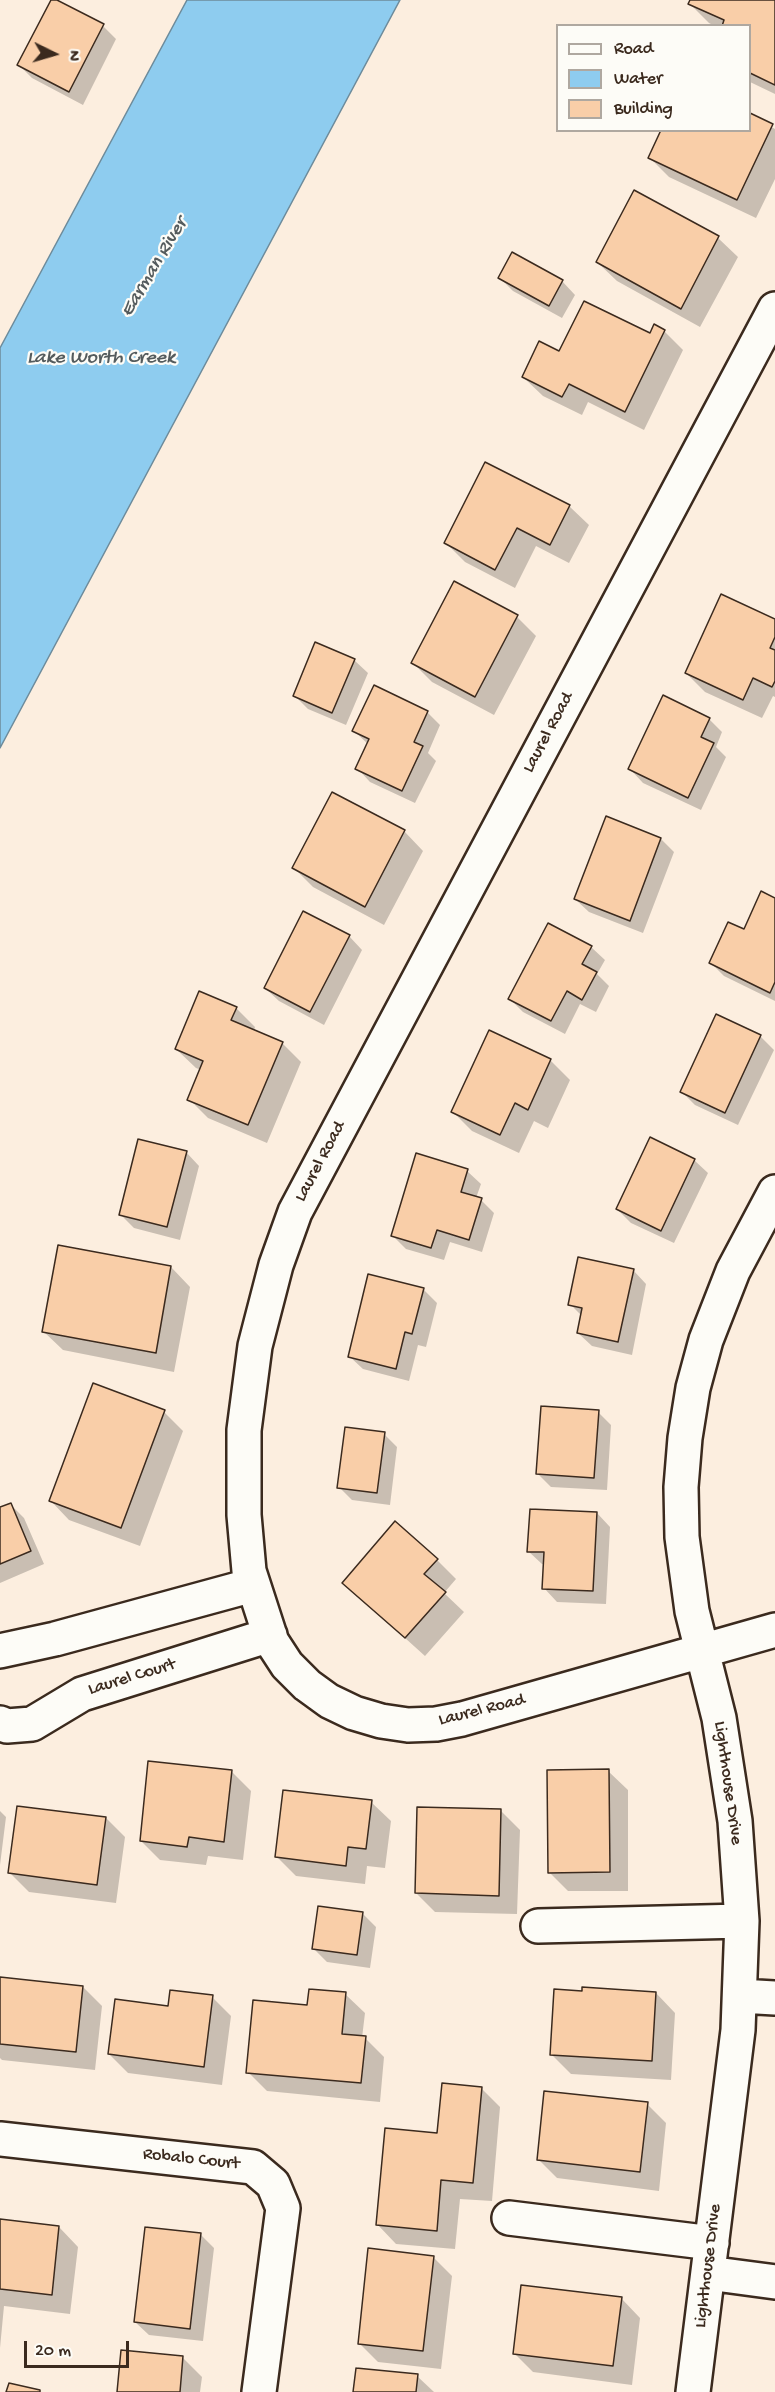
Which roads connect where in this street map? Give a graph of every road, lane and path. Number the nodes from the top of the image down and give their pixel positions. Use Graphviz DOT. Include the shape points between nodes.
graph roads {
  1 [pos="775,309"];
  2 [pos="775,1192"];
  3 [pos="253,1585"];
  4 [pos="775,1630"];
  5 [pos="270,1635"];
  6 [pos="0,1651"];
  7 [pos="702,1651"];
  8 [pos="0,1723"];
  9 [pos="742,1921"];
  10 [pos="538,1926"];
  11 [pos="740,1996"];
  12 [pos="775,1998"];
  13 [pos="0,2139"];
  14 [pos="509,2218"];
  15 [pos="710,2258"];
  16 [pos="775,2282"];
  17 [pos="260,2392"];
  18 [pos="693,2392"];
  1 -- 3 [label="street, Laurel Road" via="295,1212 276,1265 255,1346 244,1430 244,1515"];
  2 -- 7 [label="street, Lighthouse Drive" via="733,1271 706,1340 685,1438 682,1537"];
  3 -- 5 [label="street, Laurel Road"];
  3 -- 6 [label="street"];
  4 -- 7 [label="street, Laurel Road"];
  5 -- 7 [label="street, Laurel Road" via="288,1665 329,1701 354,1713 408,1725 462,1719"];
  5 -- 8 [label="street, Laurel Court" via="82,1694 32,1724"];
  7 -- 9 [label="street, Lighthouse Drive" via="719,1718 735,1821"];
  9 -- 10 [label="street"];
  9 -- 11 [label="street, Lighthouse Drive"];
  11 -- 12 [label="street"];
  11 -- 15 [label="street, Lighthouse Drive"];
  13 -- 17 [label="street, Robalo Court" via="253,2167 273,2184 283,2208"];
  14 -- 15 [label="street"];
  15 -- 16 [label="street"];
  15 -- 18 [label="street, Lighthouse Drive"];
}
